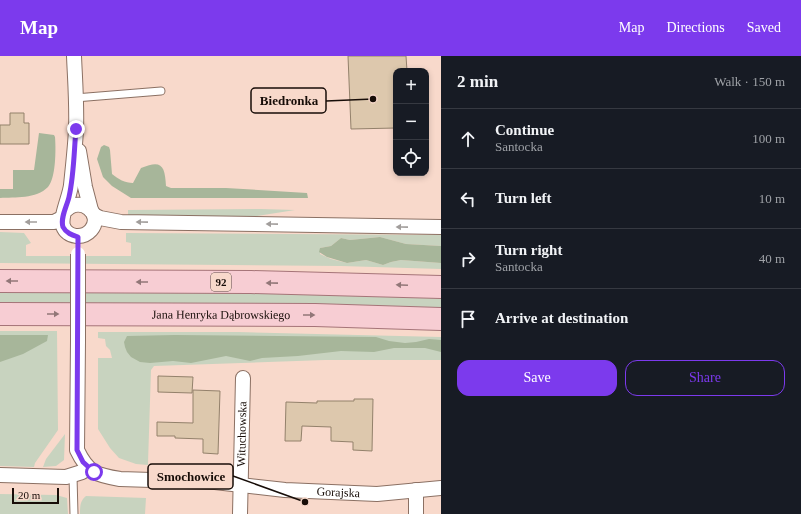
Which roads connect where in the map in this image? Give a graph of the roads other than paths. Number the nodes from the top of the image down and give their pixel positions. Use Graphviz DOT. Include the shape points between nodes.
graph roads {
  1 [pos="74,56"];
  2 [pos="160,90"];
  3 [pos="75,98"];
  4 [pos="76,129"];
  5 [pos="92,213"];
  6 [pos="64,214"];
  7 [pos="0,222"];
  8 [pos="441,227"];
  9 [pos="78,237"];
  10 [pos="0,280"];
  11 [pos="441,287"];
  12 [pos="0,314"];
  13 [pos="441,319"];
  14 [pos="243,378"];
  15 [pos="88,468"];
  16 [pos="0,475"];
  17 [pos="73,476"];
  18 [pos="241,485"];
  19 [pos="441,488"];
  20 [pos="416,490"];
  21 [pos="74,514"];
  22 [pos="240,514"];
  23 [pos="416,514"];
  1 -- 3 [label="street"];
  2 -- 3 [label="lane"];
  3 -- 4 [label="street"];
  4 -- 5 [label="street" via="85,187"];
  4 -- 6 [label="street" via="71,187"];
  5 -- 6 [label="street" via="78,204 73,205"];
  8 -- 5 [label="street, one-way" via="121,222 100,218"];
  5 -- 9 [label="street" via="95,220 92,228"];
  6 -- 7 [label="street, one-way" via="49,222"];
  6 -- 9 [label="street" via="63,226 67,232"];
  9 -- 15 [label="street, bridge" via="77,450"];
  11 -- 10 [label="main road, 92, one-way"];
  12 -- 13 [label="main road, Jana Henryka Dąbrowskiego, one-way" via="315,315"];
  14 -- 18 [label="street, Wituchowska"];
  15 -- 17 [label="street"];
  15 -- 18 [label="street, Gorajska" via="120,479"];
  16 -- 17 [label="street"];
  17 -- 21 [label="lane"];
  18 -- 20 [label="street, Gorajska" via="286,490 377,494"];
  18 -- 22 [label="street, Wituchowska"];
  19 -- 20 [label="street, Gorajska"];
  20 -- 23 [label="street"];
}
